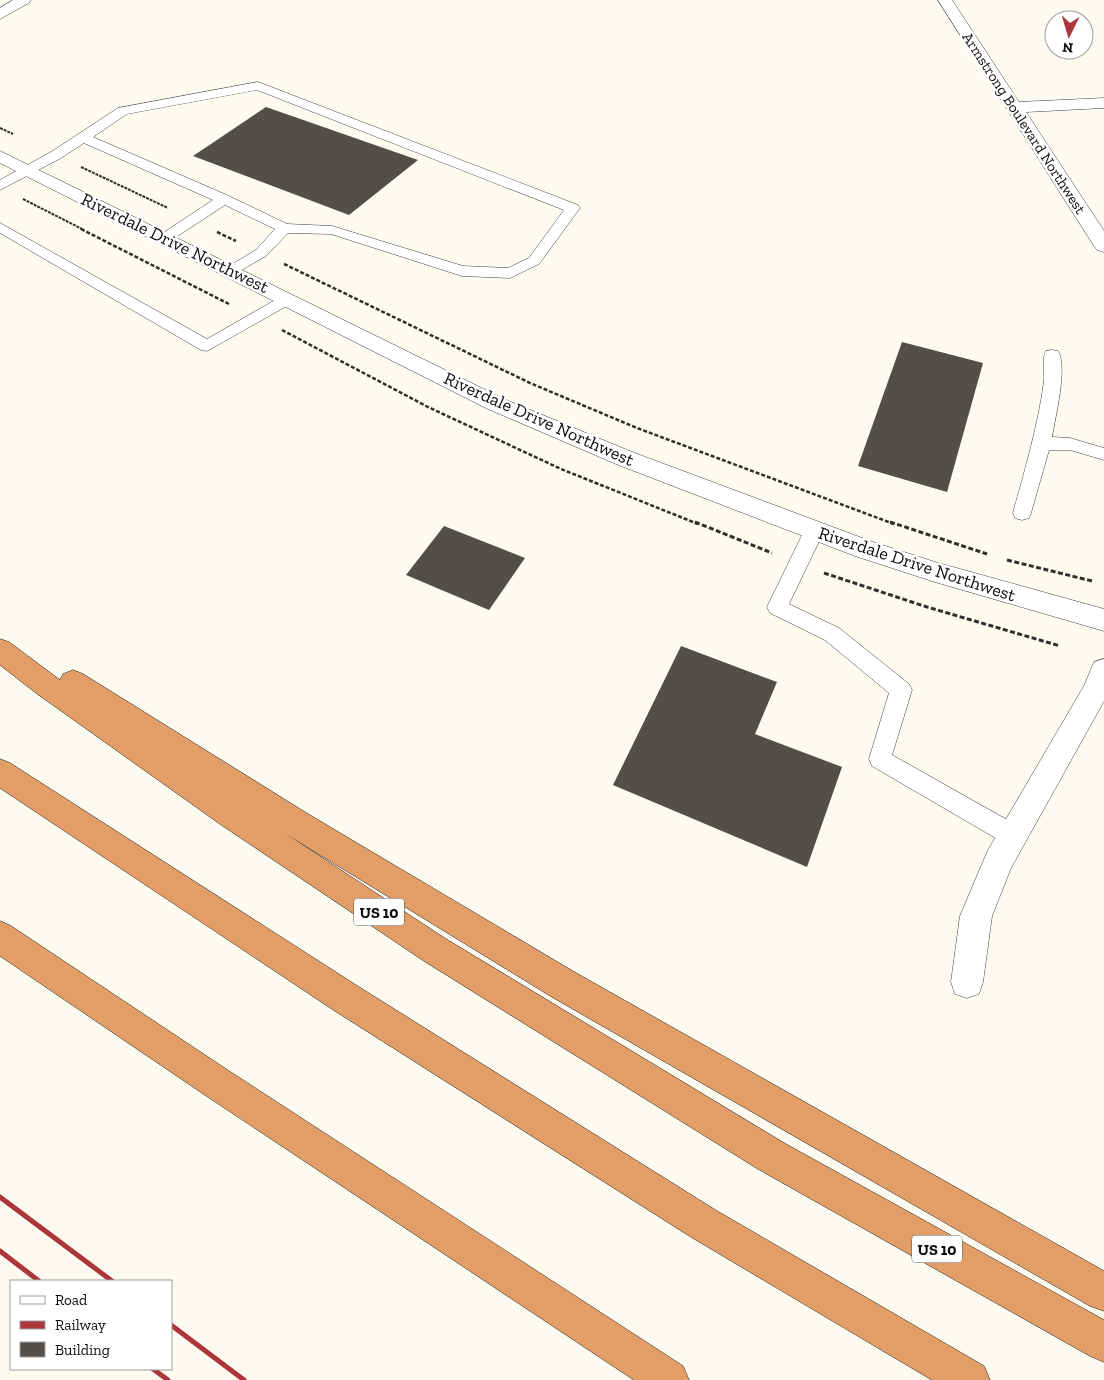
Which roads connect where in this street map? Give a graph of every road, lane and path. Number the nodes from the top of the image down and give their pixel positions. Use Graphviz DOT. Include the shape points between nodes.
graph roads {
  1 [pos="24,0"];
  2 [pos="945,0"];
  3 [pos="0,14"];
  4 [pos="1104,103"];
  5 [pos="1013,107"];
  6 [pos="0,128"];
  7 [pos="84,138"];
  8 [pos="56,155"];
  9 [pos="0,156"];
  10 [pos="30,171"];
  11 [pos="0,186"];
  12 [pos="224,199"];
  13 [pos="192,220"];
  14 [pos="0,227"];
  15 [pos="284,228"];
  16 [pos="165,238"];
  17 [pos="1104,246"];
  18 [pos="262,253"];
  19 [pos="231,271"];
  20 [pos="288,299"];
  21 [pos="1052,355"];
  22 [pos="1042,444"];
  23 [pos="1104,454"];
  24 [pos="1022,513"];
  25 [pos="814,531"];
  26 [pos="995,557"];
  27 [pos="1004,559"];
  28 [pos="1092,581"];
  29 [pos="1104,620"];
  30 [pos="0,636"];
  31 [pos="0,650"];
  32 [pos="1104,670"];
  33 [pos="0,772"];
  34 [pos="1012,836"];
  35 [pos="0,937"];
  36 [pos="967,982"];
  37 [pos="1104,1292"];
  38 [pos="1104,1342"];
  39 [pos="669,1380"];
  40 [pos="970,1380"];
  1 -- 3 [label="street"];
  2 -- 5 [label="street, Armstrong Boulevard Northwest"];
  4 -- 5 [label="street"];
  5 -- 17 [label="street, Armstrong Boulevard Northwest"];
  6 -- 8 [label="path"];
  7 -- 8 [label="lane"];
  7 -- 12 [label="lane"];
  7 -- 15 [label="lane" via="123,111 258,86 573,208 534,261 510,273 462,271 332,230"];
  8 -- 10 [label="lane"];
  8 -- 13 [label="path"];
  9 -- 10 [label="street, Riverdale Drive Northwest"];
  10 -- 11 [label="lane"];
  10 -- 16 [label="street, Riverdale Drive Northwest"];
  12 -- 13 [label="lane"];
  12 -- 15 [label="lane"];
  13 -- 16 [label="lane"];
  13 -- 18 [label="path"];
  14 -- 20 [label="lane" via="207,346"];
  15 -- 18 [label="lane"];
  16 -- 19 [label="street, Riverdale Drive Northwest"];
  18 -- 19 [label="lane"];
  18 -- 26 [label="path" via="522,379 637,428 916,532"];
  19 -- 20 [label="street, Riverdale Drive Northwest"];
  20 -- 25 [label="street, Riverdale Drive Northwest" via="496,404 624,458"];
  21 -- 22 [label="lane" via="1053,379"];
  22 -- 23 [label="lane" via="1070,444"];
  22 -- 24 [label="lane"];
  25 -- 29 [label="street, Riverdale Drive Northwest" via="935,572"];
  25 -- 34 [label="lane" via="777,607 832,634 902,690 880,758"];
  27 -- 28 [label="path"];
  30 -- 37 [label="highway" via="297,824 564,985"];
  31 -- 38 [label="highway, US 10" via="215,802 435,950 771,1156"];
  32 -- 34 [label="street"];
  33 -- 40 [label="highway" via="347,999 695,1218"];
  34 -- 36 [label="street" via="976,916"];
  35 -- 39 [label="highway"];
}
